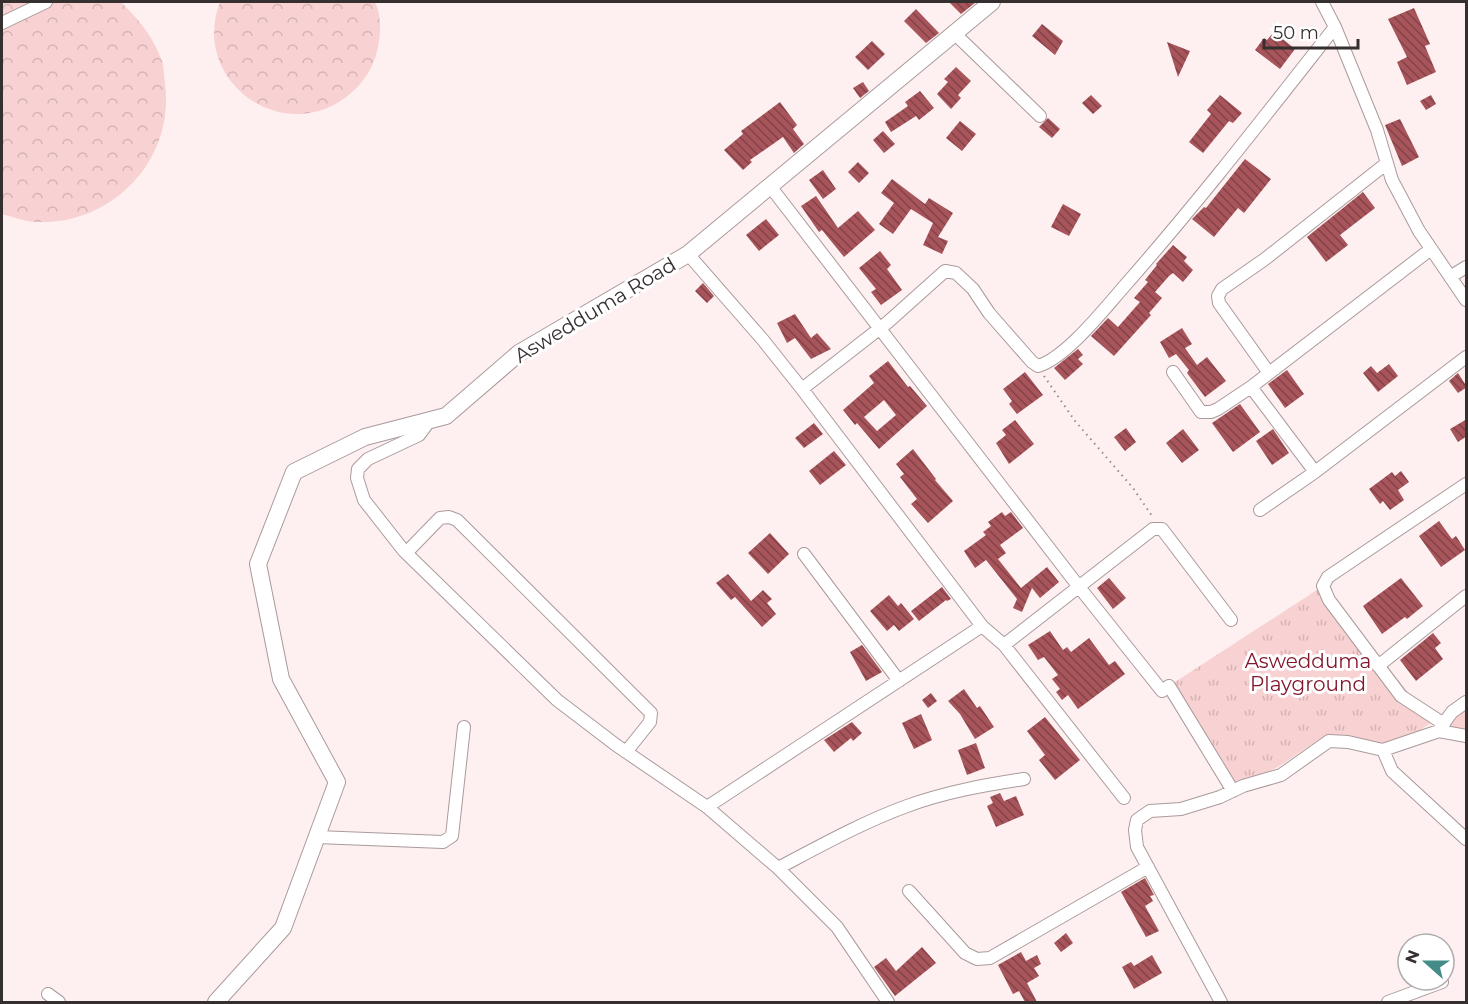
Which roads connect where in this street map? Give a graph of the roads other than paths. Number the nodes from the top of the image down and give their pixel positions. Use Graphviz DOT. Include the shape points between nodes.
graph roads {
  1 [pos="46,2"];
  2 [pos="992,2"];
  3 [pos="1322,2"];
  4 [pos="2,23"];
  5 [pos="1335,27"];
  6 [pos="954,33"];
  7 [pos="1040,116"];
  8 [pos="1387,163"];
  9 [pos="773,190"];
  10 [pos="1431,249"];
  11 [pos="688,254"];
  12 [pos="1467,267"];
  13 [pos="1450,277"];
  14 [pos="1467,300"];
  15 [pos="879,329"];
  16 [pos="1467,357"];
  17 [pos="1173,372"];
  18 [pos="1269,373"];
  19 [pos="1251,387"];
  20 [pos="802,389"];
  21 [pos="430,420"];
  22 [pos="1315,472"];
  23 [pos="1467,484"];
  24 [pos="1260,510"];
  25 [pos="406,554"];
  26 [pos="804,554"];
  27 [pos="1079,587"];
  28 [pos="1467,596"];
  29 [pos="1231,620"];
  30 [pos="982,626"];
  31 [pos="1004,645"];
  32 [pos="1378,666"];
  33 [pos="899,681"];
  34 [pos="1467,702"];
  35 [pos="464,727"];
  36 [pos="1441,728"];
  37 [pos="1467,736"];
  38 [pos="1383,750"];
  39 [pos="626,752"];
  40 [pos="1024,779"];
  41 [pos="1233,791"];
  42 [pos="1124,798"];
  43 [pos="707,807"];
  44 [pos="316,837"];
  45 [pos="1467,839"];
  46 [pos="1148,867"];
  47 [pos="778,868"];
  48 [pos="909,891"];
  49 [pos="1415,992"];
  50 [pos="48,994"];
  51 [pos="59,1002"];
  52 [pos="216,1002"];
  53 [pos="888,1002"];
  54 [pos="1221,1002"];
  55 [pos="1388,1002"];
  1 -- 4 [label="street"];
  2 -- 6 [label="street, Aswedduma Road"];
  3 -- 5 [label="street"];
  5 -- 8 [label="street"];
  5 -- 15 [label="street" via="1166,240 1092,323 1049,363 1038,366 956,273 945,271"];
  6 -- 7 [label="street"];
  6 -- 11 [label="street, Aswedduma Road"];
  8 -- 10 [label="street" via="1392,180"];
  8 -- 18 [label="street" via="1222,289 1218,296 1219,303"];
  9 -- 15 [label="street"];
  10 -- 13 [label="street"];
  10 -- 18 [label="street"];
  11 -- 20 [label="street"];
  11 -- 21 [label="street, Aswedduma Road" via="519,353 446,416"];
  12 -- 13 [label="street"];
  13 -- 14 [label="street"];
  15 -- 20 [label="street"];
  15 -- 27 [label="street"];
  16 -- 22 [label="street"];
  17 -- 19 [label="street" via="1201,412 1218,409"];
  18 -- 19 [label="street"];
  19 -- 22 [label="street"];
  20 -- 30 [label="street"];
  21 -- 25 [label="street" via="419,435 368,459 358,469 364,500"];
  21 -- 44 [label="street, Aswedduma Road" via="365,437 294,472 258,564 281,679 337,782"];
  22 -- 24 [label="street"];
  23 -- 32 [label="street" via="1328,577 1323,586"];
  25 -- 39 [label="street" via="557,700"];
  25 -- 39 [label="street" via="440,518 457,520 651,713 650,722"];
  26 -- 33 [label="street"];
  27 -- 29 [label="street" via="1153,529 1162,529"];
  27 -- 31 [label="street"];
  27 -- 41 [label="street" via="1162,691 1169,686"];
  28 -- 32 [label="street"];
  30 -- 31 [label="street"];
  30 -- 33 [label="street"];
  31 -- 42 [label="street"];
  32 -- 36 [label="street" via="1401,696"];
  33 -- 43 [label="street"];
  34 -- 36 [label="street" via="1452,712"];
  35 -- 44 [label="street" via="452,836 443,842"];
  36 -- 37 [label="street"];
  36 -- 38 [label="street"];
  38 -- 41 [label="street" via="1329,741 1281,775"];
  38 -- 45 [label="street" via="1392,771"];
  39 -- 43 [label="street"];
  40 -- 47 [label="street" via="969,787 907,806"];
  41 -- 46 [label="street" via="1181,809 1150,811 1137,820 1137,847"];
  43 -- 47 [label="street"];
  44 -- 52 [label="street, Aswedduma Road" via="282,928"];
  46 -- 48 [label="street" via="990,958 977,959 965,953"];
  46 -- 54 [label="street"];
  47 -- 53 [label="street" via="837,927"];
  49 -- 55 [label="street"];
  50 -- 51 [label="street"];
}
